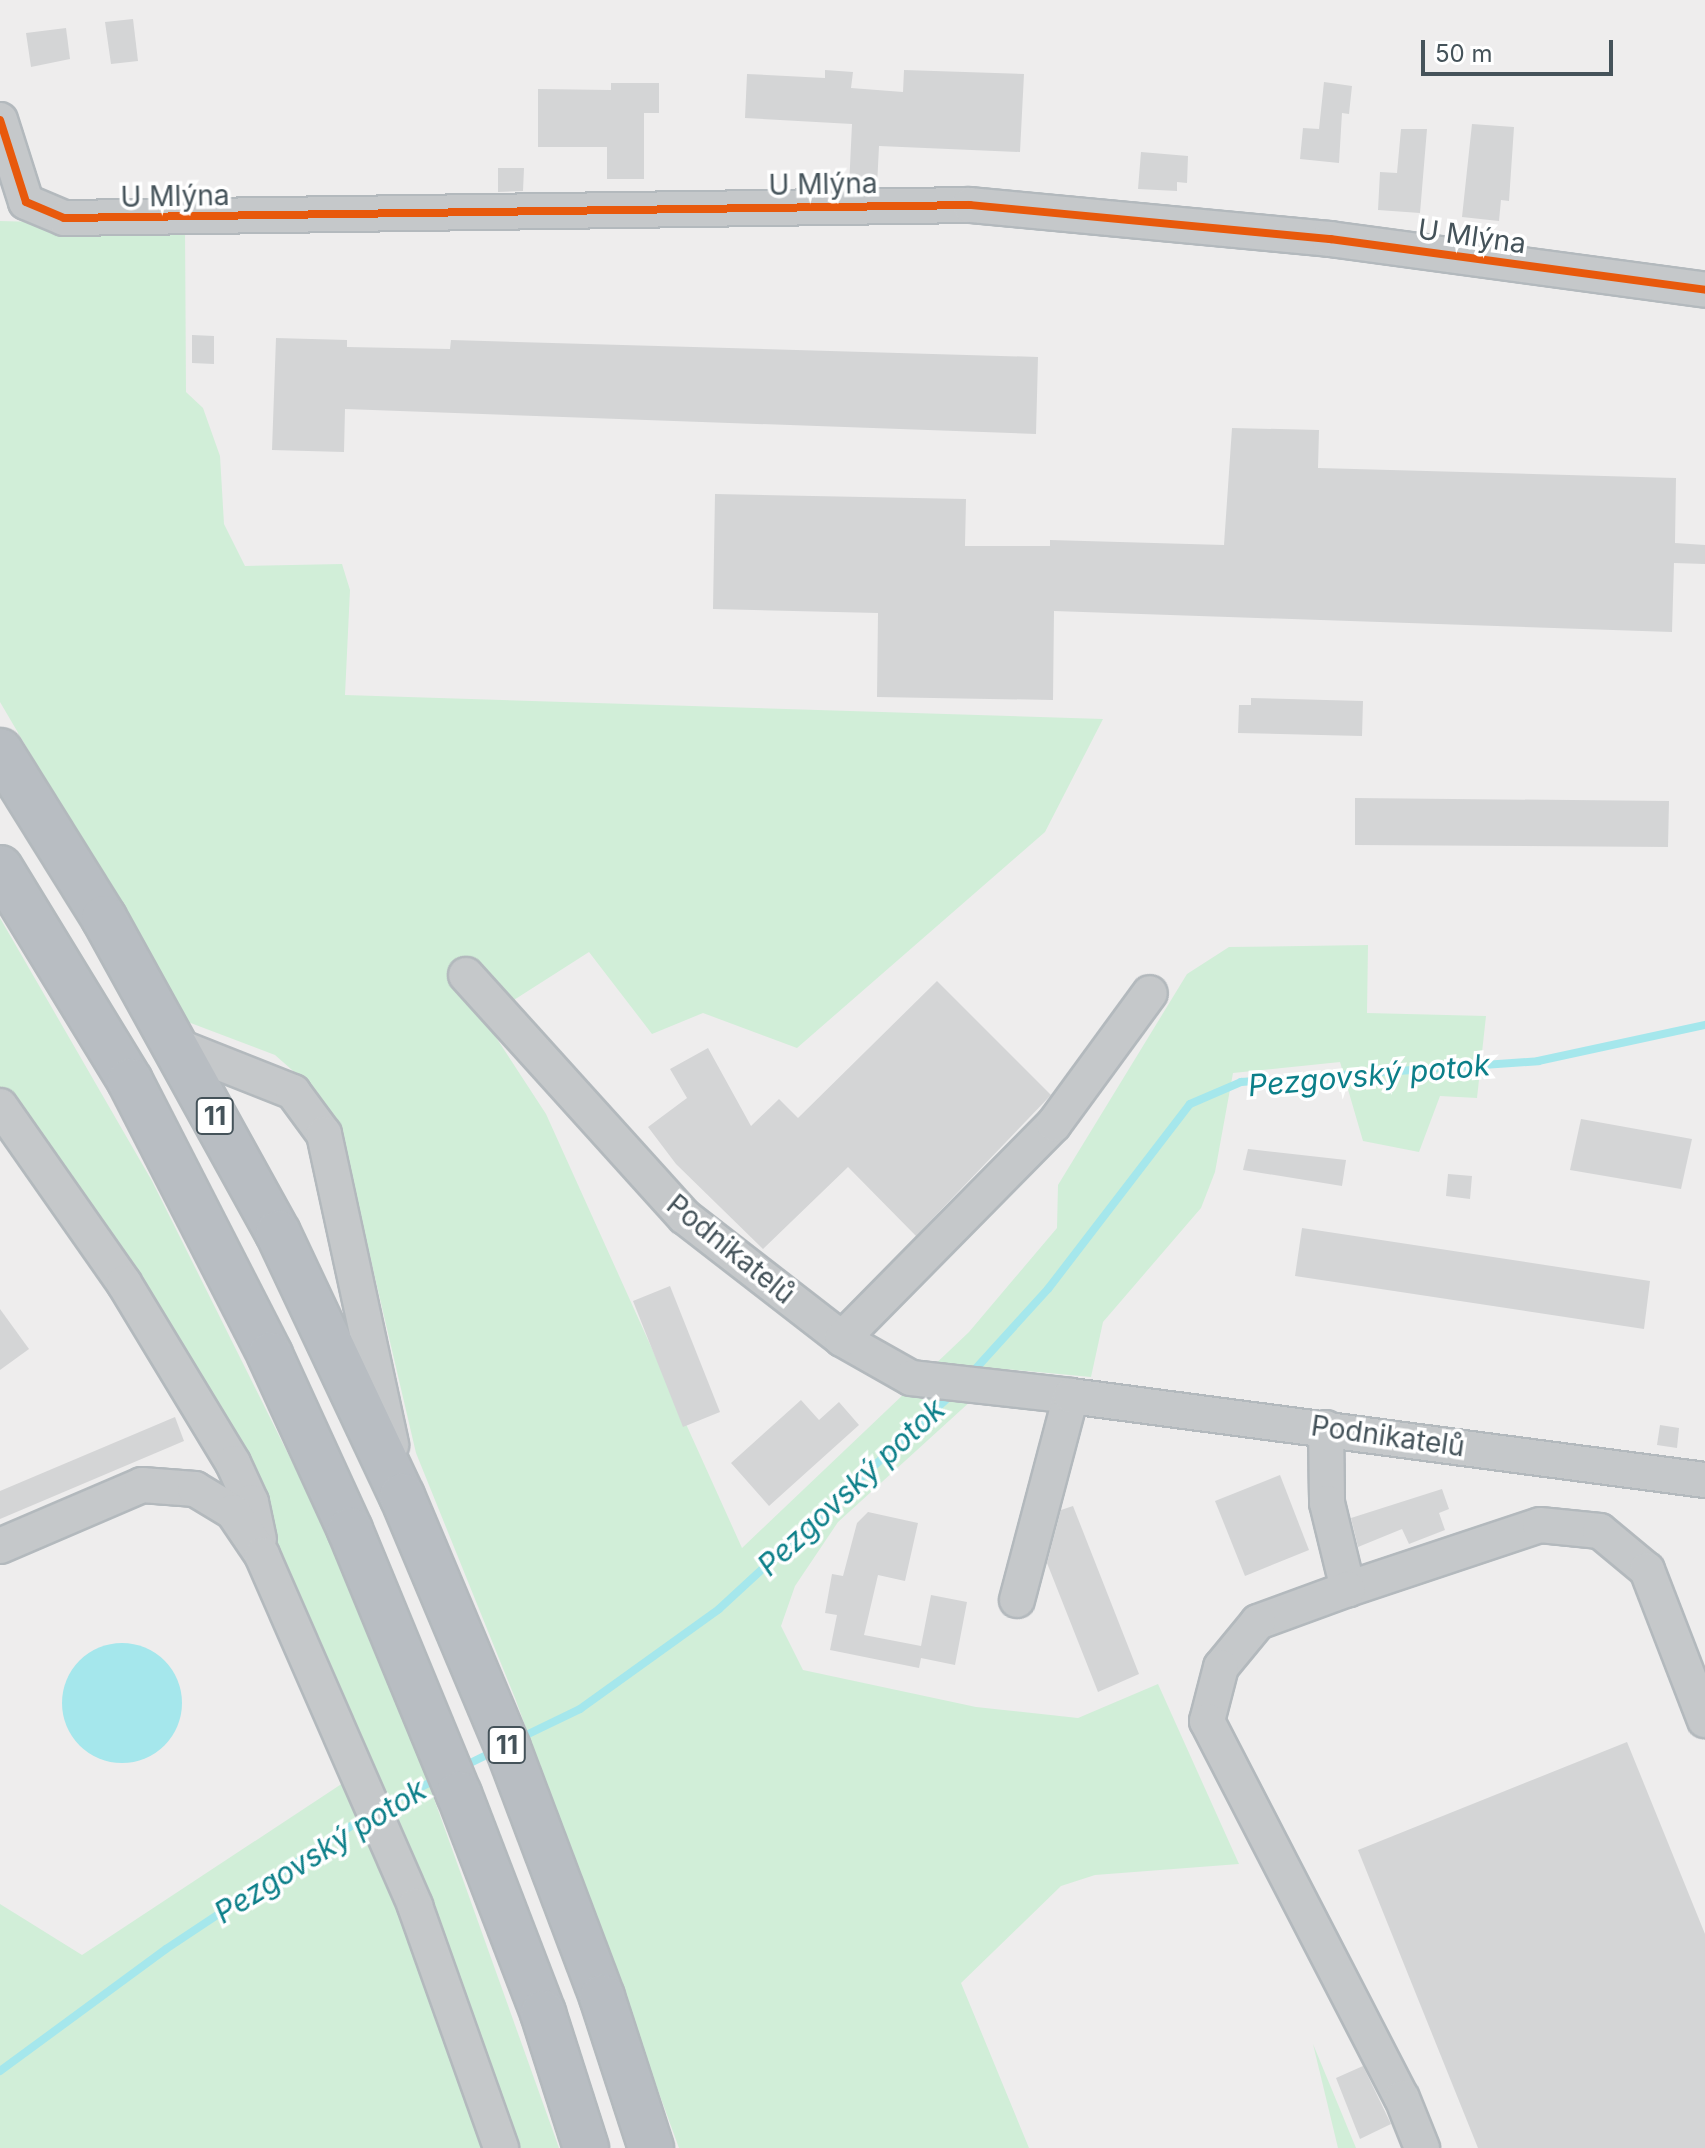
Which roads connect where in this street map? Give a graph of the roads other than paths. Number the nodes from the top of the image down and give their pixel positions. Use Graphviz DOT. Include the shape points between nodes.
graph roads {
  1 [pos="0,120"];
  2 [pos="1705,290"];
  3 [pos="0,751"];
  4 [pos="0,868"];
  5 [pos="466,975"];
  6 [pos="1150,993"];
  7 [pos="177,1046"];
  8 [pos="0,1106"];
  9 [pos="842,1339"];
  10 [pos="1071,1396"];
  11 [pos="1326,1428"];
  12 [pos="1705,1480"];
  13 [pos="402,1496"];
  14 [pos="0,1546"];
  15 [pos="262,1555"];
  16 [pos="1348,1589"];
  17 [pos="1017,1600"];
  18 [pos="1705,1720"];
  19 [pos="501,2148"];
  20 [pos="586,2148"];
  21 [pos="651,2148"];
  22 [pos="1422,2148"];
  1 -- 2 [label="street, U Mlýna" via="26,202 64,218 970,205 1330,239"];
  3 -- 7 [label="highway, 11"];
  4 -- 20 [label="highway, 11" via="130,1081 301,1422 459,1794 543,2013"];
  5 -- 9 [label="street, Podnikatelů" via="685,1217"];
  6 -- 9 [label="street" via="1054,1124"];
  7 -- 13 [label="highway, 11" via="278,1233"];
  7 -- 13 [label="street" via="293,1092 324,1134"];
  8 -- 15 [label="street" via="124,1283 233,1463 251,1502"];
  9 -- 10 [label="street, Podnikatelů" via="911,1378"];
  10 -- 11 [label="street, Podnikatelů"];
  10 -- 17 [label="street"];
  11 -- 12 [label="street, Podnikatelů"];
  11 -- 16 [label="street" via="1327,1503"];
  13 -- 21 [label="highway, 11" via="508,1748 602,1997"];
  14 -- 15 [label="street" via="113,1495 166,1484 220,1501"];
  15 -- 19 [label="street" via="415,1906"];
  16 -- 18 [label="street" via="1540,1525 1600,1531 1647,1570"];
  16 -- 22 [label="street" via="1258,1622 1221,1667 1207,1721 1402,2098"];
}
